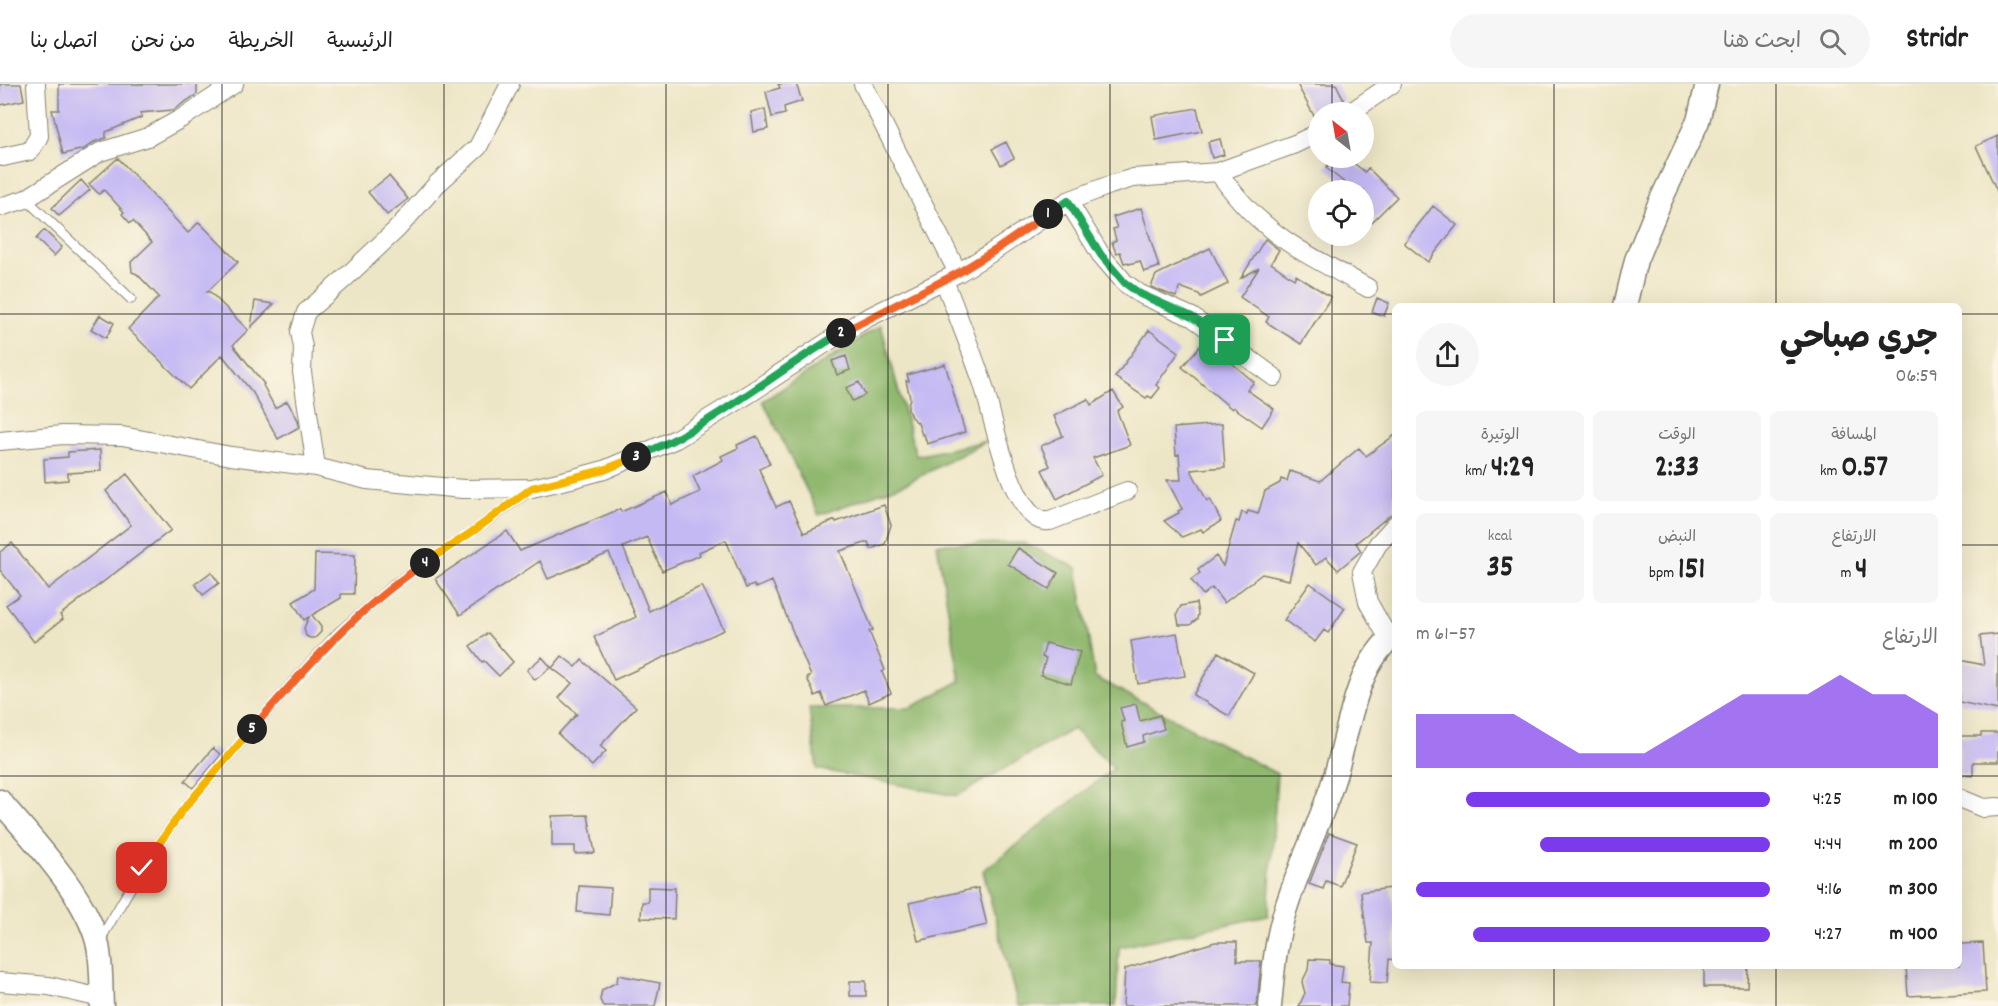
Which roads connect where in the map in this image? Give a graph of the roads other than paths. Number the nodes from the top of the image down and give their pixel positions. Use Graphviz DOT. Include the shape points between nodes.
graph roads {
  1 [pos="36,84"];
  2 [pos="234,84"];
  3 [pos="510,84"];
  4 [pos="862,84"];
  5 [pos="1392,84"];
  6 [pos="1707,84"];
  7 [pos="1366,102"];
  8 [pos="1308,138"];
  9 [pos="3,157"];
  10 [pos="1218,172"];
  11 [pos="26,199"];
  12 [pos="1068,201"];
  13 [pos="0,207"];
  14 [pos="951,276"];
  15 [pos="1368,288"];
  16 [pos="131,299"];
  17 [pos="1626,303"];
  18 [pos="1274,377"];
  19 [pos="0,441"];
  20 [pos="316,467"];
  21 [pos="532,488"];
  22 [pos="1128,491"];
  23 [pos="1392,528"];
  24 [pos="1392,637"];
  25 [pos="1962,799"];
  26 [pos="0,801"];
  27 [pos="1998,807"];
  28 [pos="98,945"];
  29 [pos="0,982"];
  30 [pos="101,1002"];
  31 [pos="1270,1006"];
  1 -- 9 [label="street" via="39,136 30,151"];
  2 -- 11 [label="street" via="148,137 100,152"];
  3 -- 20 [label="street" via="478,147 437,184 397,230 306,312 300,332 302,372"];
  4 -- 14 [label="street"];
  5 -- 7 [label="street"];
  6 -- 17 [label="street" via="1698,121 1636,260"];
  8 -- 10 [label="street"];
  10 -- 12 [label="street" via="1133,178"];
  10 -- 15 [label="street" via="1262,223"];
  11 -- 13 [label="street"];
  11 -- 16 [label="lane"];
  12 -- 14 [label="street"];
  12 -- 18 [label="street" via="1101,255 1125,283 1140,294 1192,317"];
  14 -- 21 [label="street" via="838,335 676,440 604,470"];
  14 -- 22 [label="street" via="1008,475 1036,518 1050,521"];
  19 -- 20 [label="street" via="63,435 122,436"];
  20 -- 21 [label="street" via="367,480 427,487"];
  21 -- 28 [label="lane" via="396,583 338,633 182,811 142,868"];
  23 -- 24 [label="street" via="1377,544 1362,572 1368,602"];
  24 -- 31 [label="street" via="1370,662 1362,680 1334,778 1284,913"];
  25 -- 27 [label="street" via="1983,808"];
  26 -- 28 [label="street" via="66,884 86,915"];
  28 -- 30 [label="street"];
  29 -- 30 [label="street" via="49,986"];
}
